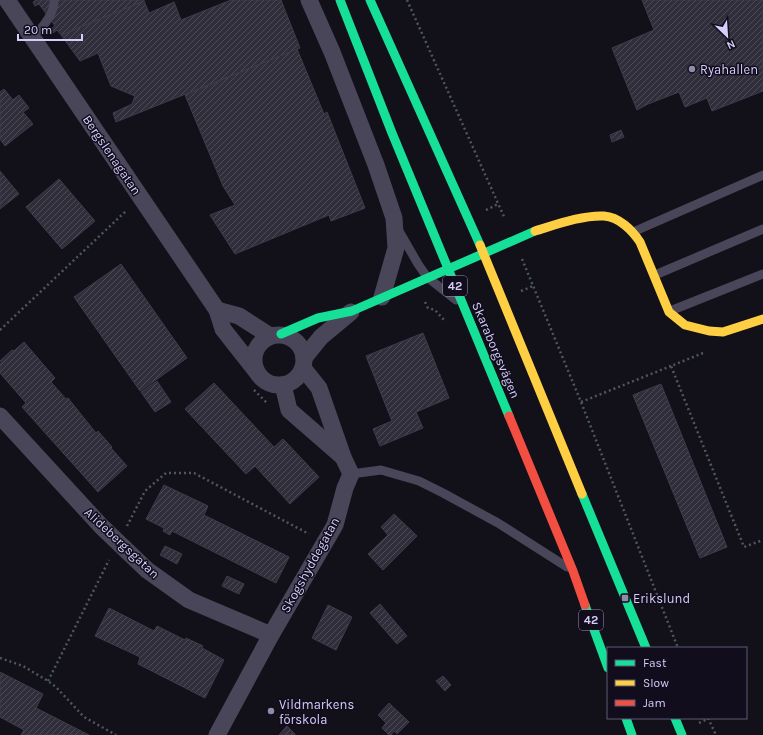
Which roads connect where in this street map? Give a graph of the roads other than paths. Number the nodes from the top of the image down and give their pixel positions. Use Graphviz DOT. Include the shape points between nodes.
graph roads {
  1 [pos="7,0"];
  2 [pos="54,0"];
  3 [pos="309,0"];
  4 [pos="340,0"];
  5 [pos="370,0"];
  6 [pos="33,38"];
  7 [pos="763,175"];
  8 [pos="394,218"];
  9 [pos="763,229"];
  10 [pos="633,232"];
  11 [pos="483,253"];
  12 [pos="448,268"];
  13 [pos="763,274"];
  14 [pos="655,276"];
  15 [pos="427,277"];
  16 [pos="382,297"];
  17 [pos="463,305"];
  18 [pos="217,310"];
  19 [pos="352,311"];
  20 [pos="669,312"];
  21 [pos="763,319"];
  22 [pos="275,335"];
  23 [pos="303,362"];
  24 [pos="256,372"];
  25 [pos="283,385"];
  26 [pos="0,416"];
  27 [pos="343,457"];
  28 [pos="351,474"];
  29 [pos="574,571"];
  30 [pos="271,635"];
  31 [pos="646,647"];
  32 [pos="607,665"];
  33 [pos="626,719"];
  34 [pos="675,719"];
  35 [pos="217,735"];
  36 [pos="632,735"];
  37 [pos="682,735"];
  1 -- 6 [label="street, Bergslenagatan"];
  2 -- 6 [label="lane" via="48,18"];
  3 -- 8 [label="street" via="332,52"];
  4 -- 12 [label="main road, Skaraborgsvägen / 42"];
  5 -- 11 [label="main road, Skaraborgsvägen"];
  6 -- 18 [label="street, Bergslenagatan"];
  7 -- 10 [label="lane"];
  8 -- 15 [label="lane" via="406,244"];
  8 -- 16 [label="street" via="396,248"];
  9 -- 14 [label="lane"];
  10 -- 11 [label="main road" via="617,220 604,216 574,219 534,231"];
  10 -- 14 [label="main road"];
  11 -- 12 [label="main road"];
  11 -- 31 [label="main road, Skaraborgsvägen"];
  12 -- 15 [label="main road"];
  12 -- 17 [label="main road, Skaraborgsvägen / 42"];
  13 -- 20 [label="lane"];
  14 -- 20 [label="main road"];
  15 -- 16 [label="main road"];
  15 -- 17 [label="lane"];
  16 -- 19 [label="main road"];
  17 -- 29 [label="main road, Skaraborgsvägen / 42"];
  18 -- 22 [label="street" via="239,316"];
  18 -- 24 [label="street, Bergslenagatan" via="223,328"];
  19 -- 22 [label="main road" via="318,318"];
  19 -- 23 [label="street" via="321,337"];
  20 -- 21 [label="main road" via="685,326 709,331 723,332"];
  22 -- 23 [label="street" via="290,337 297,342 302,349"];
  22 -- 24 [label="street" via="262,340 257,347 254,355"];
  23 -- 25 [label="street" via="298,375"];
  23 -- 27 [label="street" via="319,388"];
  24 -- 25 [label="street" via="270,384"];
  25 -- 27 [label="street" via="289,410"];
  26 -- 30 [label="street, Alidebergsgatan" via="95,521 147,570 189,600"];
  27 -- 28 [label="street"];
  28 -- 29 [label="lane" via="381,470 419,481 498,523"];
  28 -- 30 [label="street, Skogshyddegatan" via="336,522"];
  29 -- 32 [label="main road, Skaraborgsvägen / 42"];
  30 -- 35 [label="street, Skogshyddegatan"];
  33 -- 36 [label="main road"];
  34 -- 37 [label="main road"];
}
